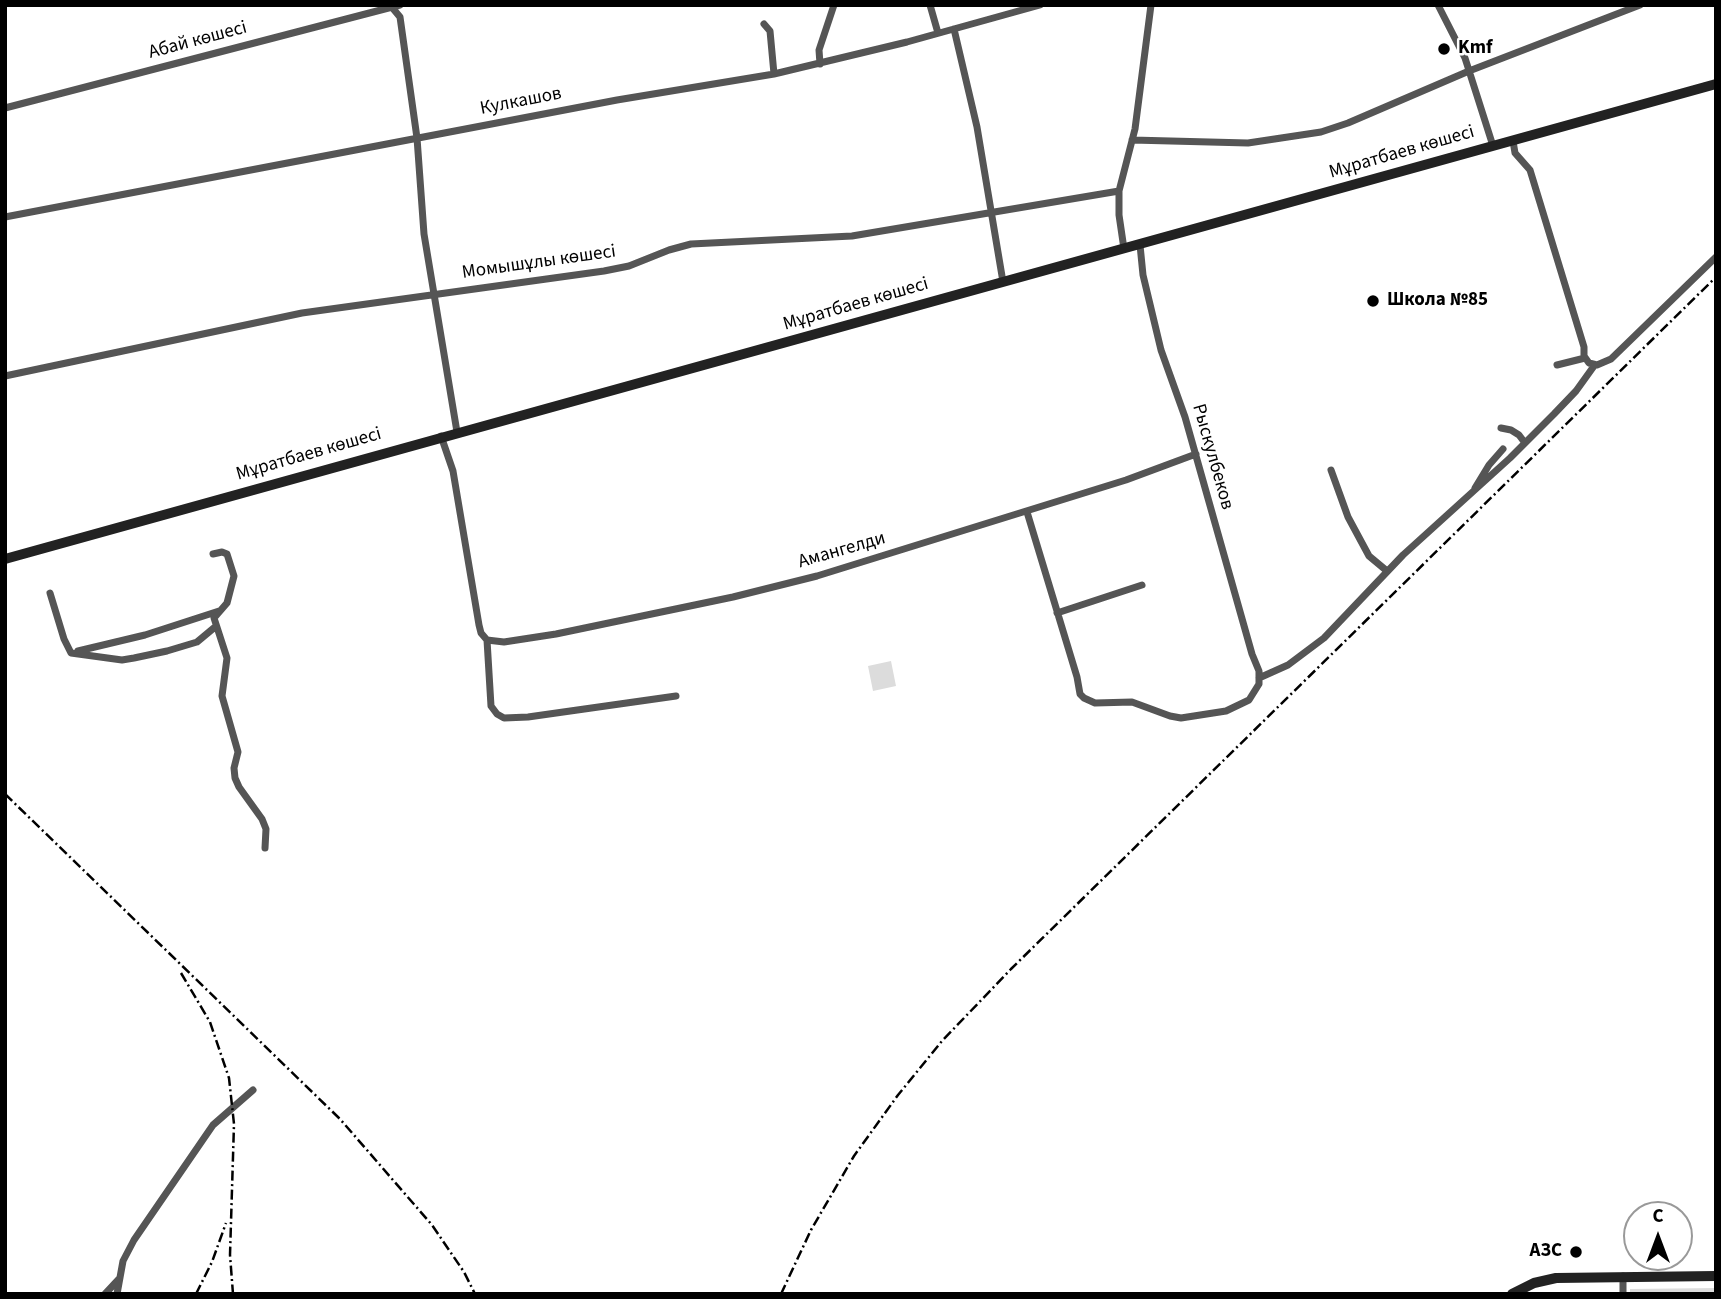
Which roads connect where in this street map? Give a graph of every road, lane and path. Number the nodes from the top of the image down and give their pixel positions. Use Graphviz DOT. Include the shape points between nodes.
graph roads {
  1 [pos="400,5"];
  2 [pos="834,5"];
  3 [pos="930,5"];
  4 [pos="1040,5"];
  5 [pos="1151,5"];
  6 [pos="1438,5"];
  7 [pos="1640,5"];
  8 [pos="390,7"];
  9 [pos="764,24"];
  10 [pos="954,29"];
  11 [pos="938,33"];
  12 [pos="820,64"];
  13 [pos="1469,71"];
  14 [pos="775,74"];
  15 [pos="1716,84"];
  16 [pos="5,108"];
  17 [pos="417,138"];
  18 [pos="1132,140"];
  19 [pos="1513,141"];
  20 [pos="1493,146"];
  21 [pos="1119,191"];
  22 [pos="992,213"];
  23 [pos="5,217"];
  24 [pos="1140,245"];
  25 [pos="1125,249"];
  26 [pos="1716,257"];
  27 [pos="1003,282"];
  28 [pos="433,294"];
  29 [pos="1585,358"];
  30 [pos="1557,365"];
  31 [pos="1594,366"];
  32 [pos="5,376"];
  33 [pos="1501,428"];
  34 [pos="457,432"];
  35 [pos="442,436"];
  36 [pos="1525,443"];
  37 [pos="1503,449"];
  38 [pos="1196,454"];
  39 [pos="1331,470"];
  40 [pos="1474,491"];
  41 [pos="1027,512"];
  42 [pos="213,554"];
  43 [pos="5,559"];
  44 [pos="1387,571"];
  45 [pos="1142,585"];
  46 [pos="50,593"];
  47 [pos="219,611"];
  48 [pos="1057,613"];
  49 [pos="215,627"];
  50 [pos="487,640"];
  51 [pos="71,653"];
  52 [pos="1259,678"];
  53 [pos="676,696"];
  54 [pos="265,848"];
  55 [pos="253,1090"];
  56 [pos="1623,1276"];
  57 [pos="1716,1276"];
  58 [pos="119,1279"];
  59 [pos="105,1294"];
  60 [pos="117,1294"];
  61 [pos="1512,1294"];
  62 [pos="1623,1294"];
  1 -- 8 [label="street, Абай көшесі"];
  2 -- 12 [label="street" via="819,50"];
  3 -- 11 [label="street"];
  4 -- 10 [label="street, Кулкашов"];
  5 -- 18 [label="street"];
  6 -- 13 [label="street"];
  7 -- 13 [label="street"];
  8 -- 16 [label="street, Абай көшесі"];
  8 -- 17 [label="street" via="400,17"];
  9 -- 14 [label="street" via="770,31"];
  10 -- 11 [label="street, Кулкашов"];
  10 -- 22 [label="street"];
  11 -- 12 [label="street, Кулкашов"];
  12 -- 14 [label="street, Кулкашов"];
  13 -- 18 [label="street" via="1321,132 1248,143"];
  13 -- 20 [label="street"];
  14 -- 17 [label="street, Кулкашов"];
  15 -- 19 [label="street, Мұратбаев көшесі"];
  17 -- 23 [label="street, Кулкашов"];
  17 -- 28 [label="street"];
  18 -- 21 [label="street"];
  19 -- 20 [label="street, Мұратбаев көшесі"];
  19 -- 29 [label="street" via="1515,153 1530,170"];
  20 -- 24 [label="street, Мұратбаев көшесі"];
  21 -- 22 [label="street, Момышұлы көшесі"];
  21 -- 25 [label="street"];
  22 -- 27 [label="street"];
  22 -- 28 [label="street, Момышұлы көшесі" via="852,236 691,244 604,271"];
  24 -- 25 [label="street, Мұратбаев көшесі"];
  24 -- 38 [label="street, Рыскулбеков" via="1149,307"];
  25 -- 27 [label="street, Мұратбаев көшесі"];
  26 -- 31 [label="street" via="1611,359"];
  27 -- 34 [label="street, Мұратбаев көшесі"];
  28 -- 32 [label="street, Момышұлы көшесі" via="302,313"];
  28 -- 34 [label="street"];
  29 -- 30 [label="street"];
  29 -- 31 [label="street"];
  31 -- 36 [label="street"];
  33 -- 36 [label="street" via="1519,435"];
  34 -- 35 [label="street, Мұратбаев көшесі"];
  35 -- 43 [label="street, Мұратбаев көшесі"];
  35 -- 50 [label="street" via="453,471 479,625"];
  36 -- 40 [label="street"];
  37 -- 40 [label="street"];
  38 -- 41 [label="street, Амангелди"];
  38 -- 52 [label="street, Рыскулбеков"];
  39 -- 44 [label="street" via="1369,556"];
  40 -- 44 [label="street"];
  41 -- 48 [label="street"];
  41 -- 50 [label="street, Амангелди" via="733,597 556,634"];
  42 -- 47 [label="street" via="228,554 234,576 227,603"];
  44 -- 52 [label="street" via="1324,638 1288,665"];
  45 -- 48 [label="street"];
  46 -- 51 [label="street"];
  47 -- 49 [label="street"];
  47 -- 51 [label="street"];
  48 -- 52 [label="street" via="1080,694 1095,703 1132,702 1170,716 1191,718 1242,705 1257,689"];
  49 -- 51 [label="street" via="197,642 134,658"];
  49 -- 54 [label="street" via="227,658 222,696 238,751 235,778 262,819"];
  50 -- 53 [label="street" via="493,710 505,718"];
  55 -- 58 [label="street" via="213,1125 134,1240"];
  56 -- 57 [label="street"];
  56 -- 61 [label="street" via="1545,1279"];
  56 -- 62 [label="street"];
  58 -- 59 [label="street"];
  58 -- 60 [label="street"];
}
